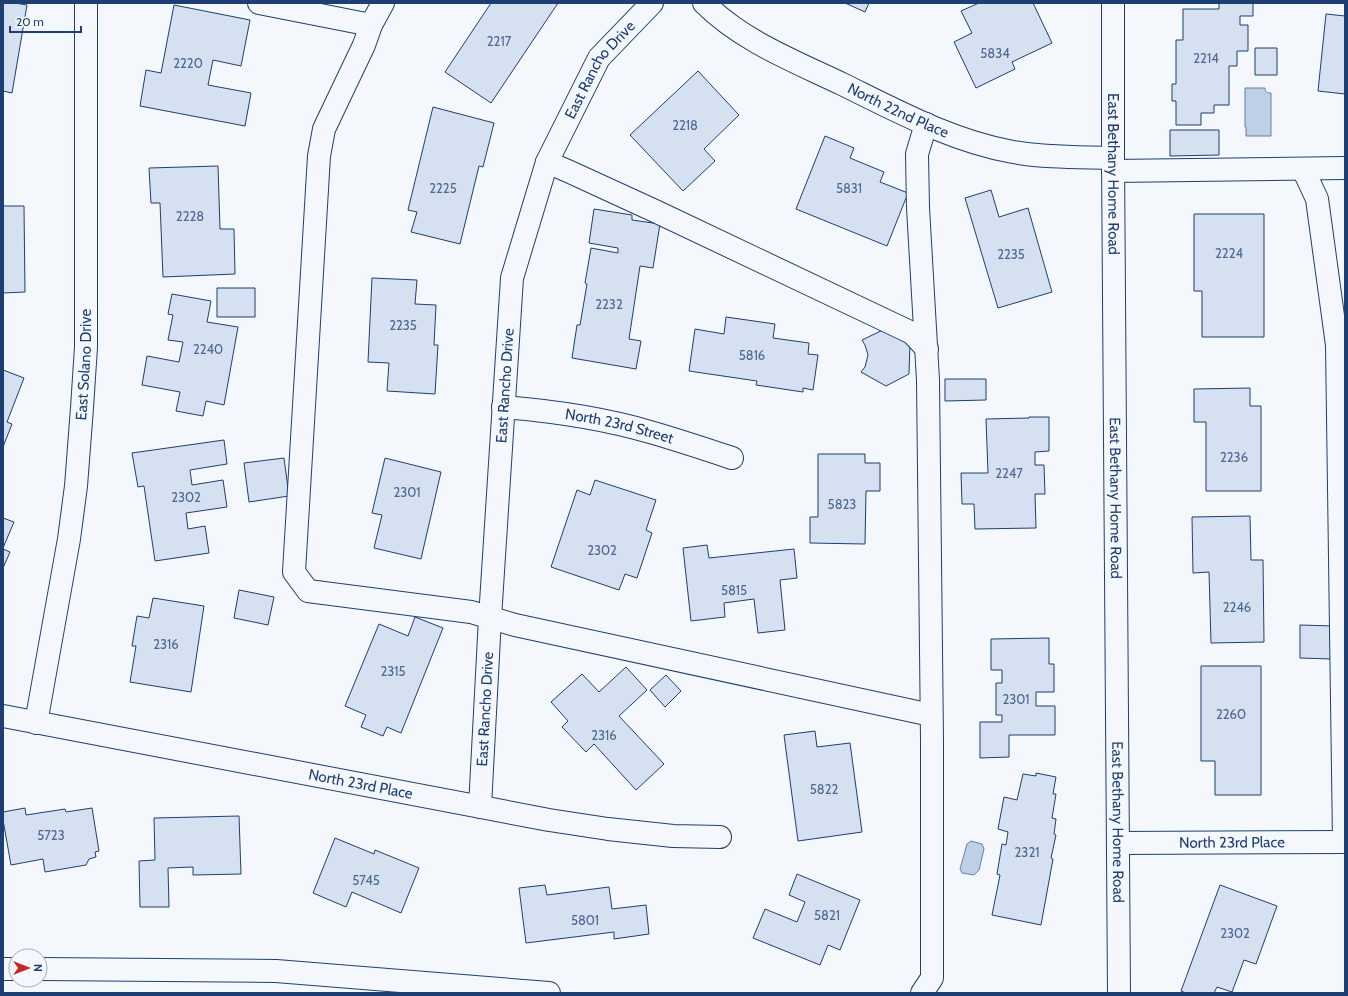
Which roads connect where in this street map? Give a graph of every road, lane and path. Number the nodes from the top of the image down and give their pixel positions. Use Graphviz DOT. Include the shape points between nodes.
graph roads {
  1 [pos="86,3"];
  2 [pos="259,3"];
  3 [pos="383,3"];
  4 [pos="652,3"];
  5 [pos="704,3"];
  6 [pos="1113,3"];
  7 [pos="371,25"];
  8 [pos="926,124"];
  9 [pos="547,162"];
  10 [pos="1113,164"];
  11 [pos="1345,168"];
  12 [pos="1303,169"];
  13 [pos="927,349"];
  14 [pos="503,407"];
  15 [pos="732,458"];
  16 [pos="490,618"];
  17 [pos="931,715"];
  18 [pos="3,716"];
  19 [pos="36,723"];
  20 [pos="480,807"];
  21 [pos="720,837"];
  22 [pos="1344,842"];
  23 [pos="1118,843"];
  24 [pos="48,969"];
  25 [pos="549,993"];
  26 [pos="922,993"];
  27 [pos="1119,993"];
  1 -- 19 [label="street, East Solano Drive" via="86,347 82,408 69,539"];
  2 -- 7 [label="street"];
  3 -- 7 [label="street"];
  4 -- 9 [label="street, East Rancho Drive" via="599,58"];
  5 -- 8 [label="street, North 22nd Place" via="718,17 746,36"];
  6 -- 10 [label="street, East Bethany Home Road"];
  7 -- 16 [label="street" via="324,129 319,156 294,572 308,592 471,612"];
  8 -- 10 [label="street, North 22nd Place" via="990,147"];
  8 -- 13 [label="street" via="917,154"];
  9 -- 13 [label="street" via="912,333"];
  9 -- 14 [label="street, East Rancho Drive" via="512,278"];
  10 -- 12 [label="street, North 22nd Place"];
  10 -- 23 [label="street, East Bethany Home Road"];
  11 -- 12 [label="street, North 22nd Place"];
  12 -- 22 [label="street" via="1316,199 1337,345"];
  13 -- 17 [label="street"];
  14 -- 15 [label="street, North 23rd Street" via="604,421 650,432"];
  14 -- 16 [label="street, East Rancho Drive"];
  16 -- 17 [label="street"];
  16 -- 20 [label="street, East Rancho Drive"];
  17 -- 26 [label="street" via="932,978"];
  18 -- 19 [label="street, North 23rd Place"];
  19 -- 20 [label="street, North 23rd Place"];
  20 -- 21 [label="street, North 23rd Place" via="608,829 673,836"];
  22 -- 23 [label="street, North 23rd Place"];
  23 -- 27 [label="street, East Bethany Home Road"];
  24 -- 25 [label="street" via="276,971"];
}
